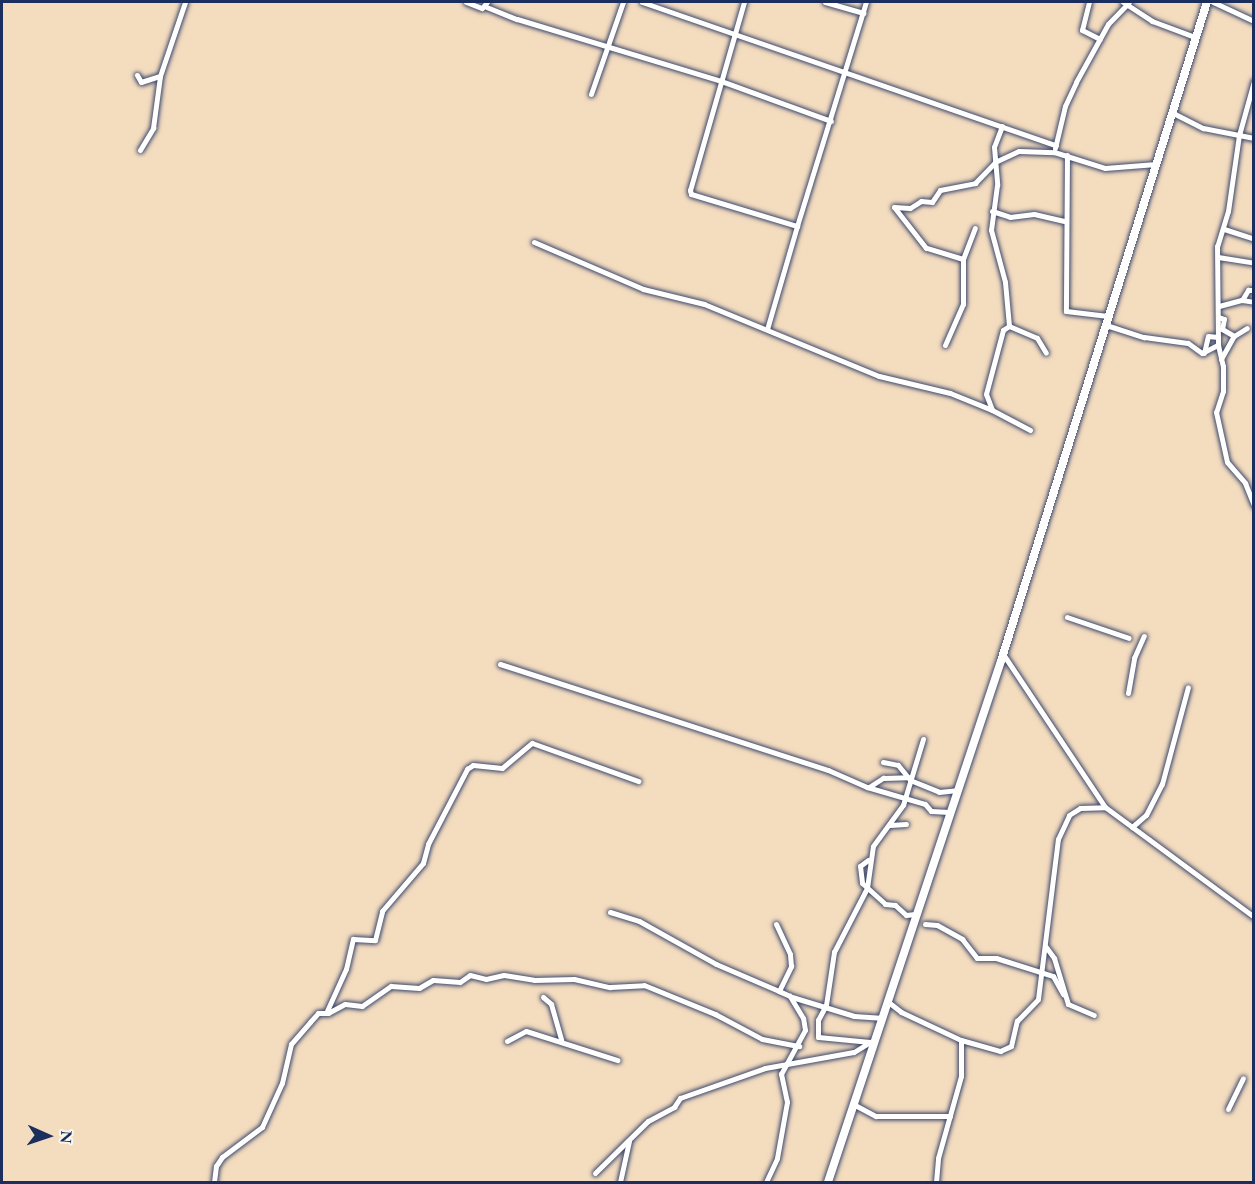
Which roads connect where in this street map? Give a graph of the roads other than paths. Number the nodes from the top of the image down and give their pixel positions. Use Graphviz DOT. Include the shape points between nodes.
graph roads {
  1 [pos="185,2"];
  2 [pos="466,2"];
  3 [pos="623,2"];
  4 [pos="642,2"];
  5 [pos="744,2"];
  6 [pos="825,2"];
  7 [pos="866,2"];
  8 [pos="1089,2"];
  9 [pos="1207,2"];
  10 [pos="1213,2"];
  11 [pos="1126,3"];
  12 [pos="486,4"];
  13 [pos="863,13"];
  14 [pos="1254,21"];
  15 [pos="733,33"];
  16 [pos="1195,37"];
  17 [pos="1100,39"];
  18 [pos="605,44"];
  19 [pos="846,74"];
  20 [pos="137,75"];
  21 [pos="160,76"];
  22 [pos="721,81"];
  23 [pos="1254,81"];
  24 [pos="591,94"];
  25 [pos="1171,112"];
  26 [pos="831,121"];
  27 [pos="1002,126"];
  28 [pos="1239,135"];
  29 [pos="1254,138"];
  30 [pos="1055,148"];
  31 [pos="140,150"];
  32 [pos="1067,155"];
  33 [pos="995,162"];
  34 [pos="1156,164"];
  35 [pos="992,211"];
  36 [pos="1065,221"];
  37 [pos="797,226"];
  38 [pos="975,228"];
  39 [pos="1224,229"];
  40 [pos="1254,238"];
  41 [pos="534,242"];
  42 [pos="1218,257"];
  43 [pos="963,258"];
  44 [pos="1253,265"];
  45 [pos="1254,290"];
  46 [pos="1242,300"];
  47 [pos="1254,302"];
  48 [pos="1219,306"];
  49 [pos="1108,316"];
  50 [pos="1218,317"];
  51 [pos="1106,325"];
  52 [pos="1009,326"];
  53 [pos="1247,328"];
  54 [pos="767,329"];
  55 [pos="1234,336"];
  56 [pos="1218,337"];
  57 [pos="945,345"];
  58 [pos="1218,345"];
  59 [pos="1046,353"];
  60 [pos="1204,353"];
  61 [pos="1221,359"];
  62 [pos="992,410"];
  63 [pos="1030,430"];
  64 [pos="1254,505"];
  65 [pos="1067,617"];
  66 [pos="1144,636"];
  67 [pos="1129,638"];
  68 [pos="1003,653"];
  69 [pos="500,664"];
  70 [pos="1188,687"];
  71 [pos="1128,693"];
  72 [pos="923,739"];
  73 [pos="883,762"];
  74 [pos="907,776"];
  75 [pos="638,781"];
  76 [pos="869,787"];
  77 [pos="957,790"];
  78 [pos="903,799"];
  79 [pos="1105,807"];
  80 [pos="949,812"];
  81 [pos="906,824"];
  82 [pos="890,825"];
  83 [pos="1132,827"];
  84 [pos="867,888"];
  85 [pos="610,912"];
  86 [pos="915,914"];
  87 [pos="1254,917"];
  88 [pos="776,924"];
  89 [pos="925,924"];
  90 [pos="1045,945"];
  91 [pos="1042,970"];
  92 [pos="779,991"];
  93 [pos="1063,994"];
  94 [pos="790,996"];
  95 [pos="543,997"];
  96 [pos="885,1000"];
  97 [pos="826,1005"];
  98 [pos="325,1014"];
  99 [pos="1094,1015"];
  100 [pos="880,1018"];
  101 [pos="872,1039"];
  102 [pos="561,1040"];
  103 [pos="961,1040"];
  104 [pos="507,1041"];
  105 [pos="800,1046"];
  106 [pos="616,1060"];
  107 [pos="789,1065"];
  108 [pos="1244,1078"];
  109 [pos="853,1104"];
  110 [pos="1228,1109"];
  111 [pos="950,1116"];
  112 [pos="629,1141"];
  113 [pos="595,1173"];
  114 [pos="214,1182"];
  115 [pos="620,1182"];
  116 [pos="766,1182"];
  117 [pos="828,1182"];
  118 [pos="936,1182"];
  1 -- 21 [label="street"];
  2 -- 12 [label="street" via="482,8"];
  3 -- 18 [label="street"];
  4 -- 15 [label="street"];
  5 -- 15 [label="street"];
  6 -- 13 [label="street"];
  7 -- 13 [label="street"];
  8 -- 17 [label="street" via="1082,30"];
  9 -- 16 [label="highway"];
  10 -- 14 [label="street"];
  11 -- 16 [label="street" via="1152,21"];
  11 -- 17 [label="street"];
  12 -- 18 [label="street" via="517,19"];
  13 -- 19 [label="street"];
  15 -- 19 [label="street"];
  15 -- 22 [label="street"];
  16 -- 25 [label="highway"];
  17 -- 30 [label="street" via="1065,106"];
  18 -- 22 [label="street"];
  18 -- 24 [label="street"];
  19 -- 26 [label="street"];
  19 -- 27 [label="street"];
  20 -- 21 [label="street" via="141,82"];
  21 -- 31 [label="street" via="153,128"];
  22 -- 26 [label="street"];
  22 -- 37 [label="street" via="691,194"];
  23 -- 28 [label="street"];
  25 -- 28 [label="street" via="1203,128"];
  25 -- 34 [label="highway"];
  26 -- 37 [label="street"];
  27 -- 30 [label="street"];
  27 -- 33 [label="street" via="994,147"];
  28 -- 29 [label="street"];
  28 -- 39 [label="street"];
  30 -- 32 [label="street"];
  30 -- 33 [label="street" via="1020,151"];
  32 -- 34 [label="street" via="1105,168"];
  32 -- 36 [label="street"];
  33 -- 35 [label="street" via="997,186"];
  33 -- 43 [label="street" via="975,183 939,190 932,202 921,201 910,208 894,207 926,248"];
  34 -- 49 [label="highway"];
  35 -- 36 [label="street" via="1010,217 1034,214"];
  35 -- 52 [label="street" via="991,230 1005,282"];
  36 -- 49 [label="street" via="1066,311"];
  37 -- 54 [label="street"];
  38 -- 43 [label="street"];
  39 -- 40 [label="street"];
  39 -- 42 [label="street" via="1217,246"];
  41 -- 54 [label="street" via="643,289 704,304"];
  42 -- 44 [label="street"];
  42 -- 48 [label="street"];
  43 -- 57 [label="street" via="963,304"];
  45 -- 46 [label="street" via="1248,290"];
  46 -- 47 [label="street"];
  46 -- 48 [label="street"];
  48 -- 50 [label="street"];
  49 -- 51 [label="highway"];
  50 -- 55 [label="street" via="1224,319 1222,329"];
  50 -- 56 [label="street"];
  51 -- 60 [label="street" via="1144,337 1188,343"];
  51 -- 68 [label="highway"];
  52 -- 59 [label="street" via="1037,338"];
  52 -- 62 [label="street" via="1003,330 986,394"];
  53 -- 55 [label="street"];
  54 -- 62 [label="street" via="879,376 950,393"];
  55 -- 61 [label="street"];
  56 -- 58 [label="street"];
  56 -- 60 [label="street" via="1208,336"];
  58 -- 60 [label="street"];
  58 -- 61 [label="street"];
  61 -- 64 [label="street" via="1222,391 1216,412 1227,462 1245,483"];
  62 -- 63 [label="street"];
  65 -- 67 [label="street"];
  66 -- 71 [label="street" via="1134,658"];
  68 -- 77 [label="highway"];
  68 -- 79 [label="street"];
  69 -- 76 [label="street" via="828,770"];
  70 -- 83 [label="street" via="1161,784 1146,815"];
  72 -- 74 [label="street"];
  73 -- 74 [label="street" via="898,765"];
  74 -- 76 [label="street" via="883,778"];
  74 -- 77 [label="street" via="939,792"];
  74 -- 78 [label="street"];
  75 -- 98 [label="street" via="532,744 502,768 473,765 467,769 428,844 423,863 382,911 375,940 353,939 346,969"];
  76 -- 78 [label="street"];
  77 -- 80 [label="highway"];
  78 -- 80 [label="street" via="925,804 931,811"];
  78 -- 82 [label="street"];
  79 -- 83 [label="street"];
  79 -- 90 [label="street" via="1080,808 1069,814 1058,839"];
  80 -- 86 [label="highway"];
  81 -- 82 [label="street"];
  82 -- 84 [label="street" via="873,846"];
  83 -- 87 [label="street"];
  84 -- 86 [label="street" via="885,904 895,905 906,915"];
  84 -- 97 [label="street" via="832,959"];
  85 -- 92 [label="street" via="639,921 716,964"];
  86 -- 96 [label="highway"];
  88 -- 92 [label="street" via="790,954 791,966"];
  89 -- 91 [label="street" via="937,925 962,939 977,958 996,958"];
  90 -- 91 [label="street"];
  90 -- 93 [label="street" via="1054,958"];
  91 -- 93 [label="street" via="1058,980"];
  91 -- 103 [label="street" via="1038,999 1017,1021 1011,1046 1000,1051"];
  92 -- 94 [label="street"];
  93 -- 99 [label="street" via="1068,1004"];
  94 -- 97 [label="street" via="815,1006"];
  94 -- 105 [label="street" via="803,1018 805,1030"];
  95 -- 102 [label="street" via="551,1004"];
  96 -- 100 [label="highway"];
  96 -- 103 [label="street" via="901,1012 951,1032"];
  97 -- 100 [label="street" via="840,1013"];
  97 -- 101 [label="street" via="818,1020 818,1037"];
  98 -- 105 [label="street" via="345,1004 362,1006 391,986 419,988 434,980 460,981 470,975 486,979 504,975 534,980 574,979 595,985 644,986 715,1014 762,1039"];
  98 -- 114 [label="street" via="318,1013 291,1044 282,1083 262,1127 222,1157"];
  100 -- 101 [label="highway"];
  101 -- 107 [label="street" via="854,1052"];
  101 -- 109 [label="highway"];
  102 -- 104 [label="street" via="524,1031"];
  102 -- 106 [label="street"];
  103 -- 111 [label="street" via="964,1055"];
  105 -- 107 [label="street"];
  107 -- 112 [label="street" via="765,1068 680,1098 674,1107 648,1121"];
  107 -- 116 [label="street" via="781,1074 787,1102 777,1158"];
  108 -- 110 [label="street"];
  109 -- 111 [label="street" via="876,1116"];
  109 -- 117 [label="highway"];
  111 -- 118 [label="street" via="938,1158"];
  112 -- 113 [label="street"];
  112 -- 115 [label="street"];
}
